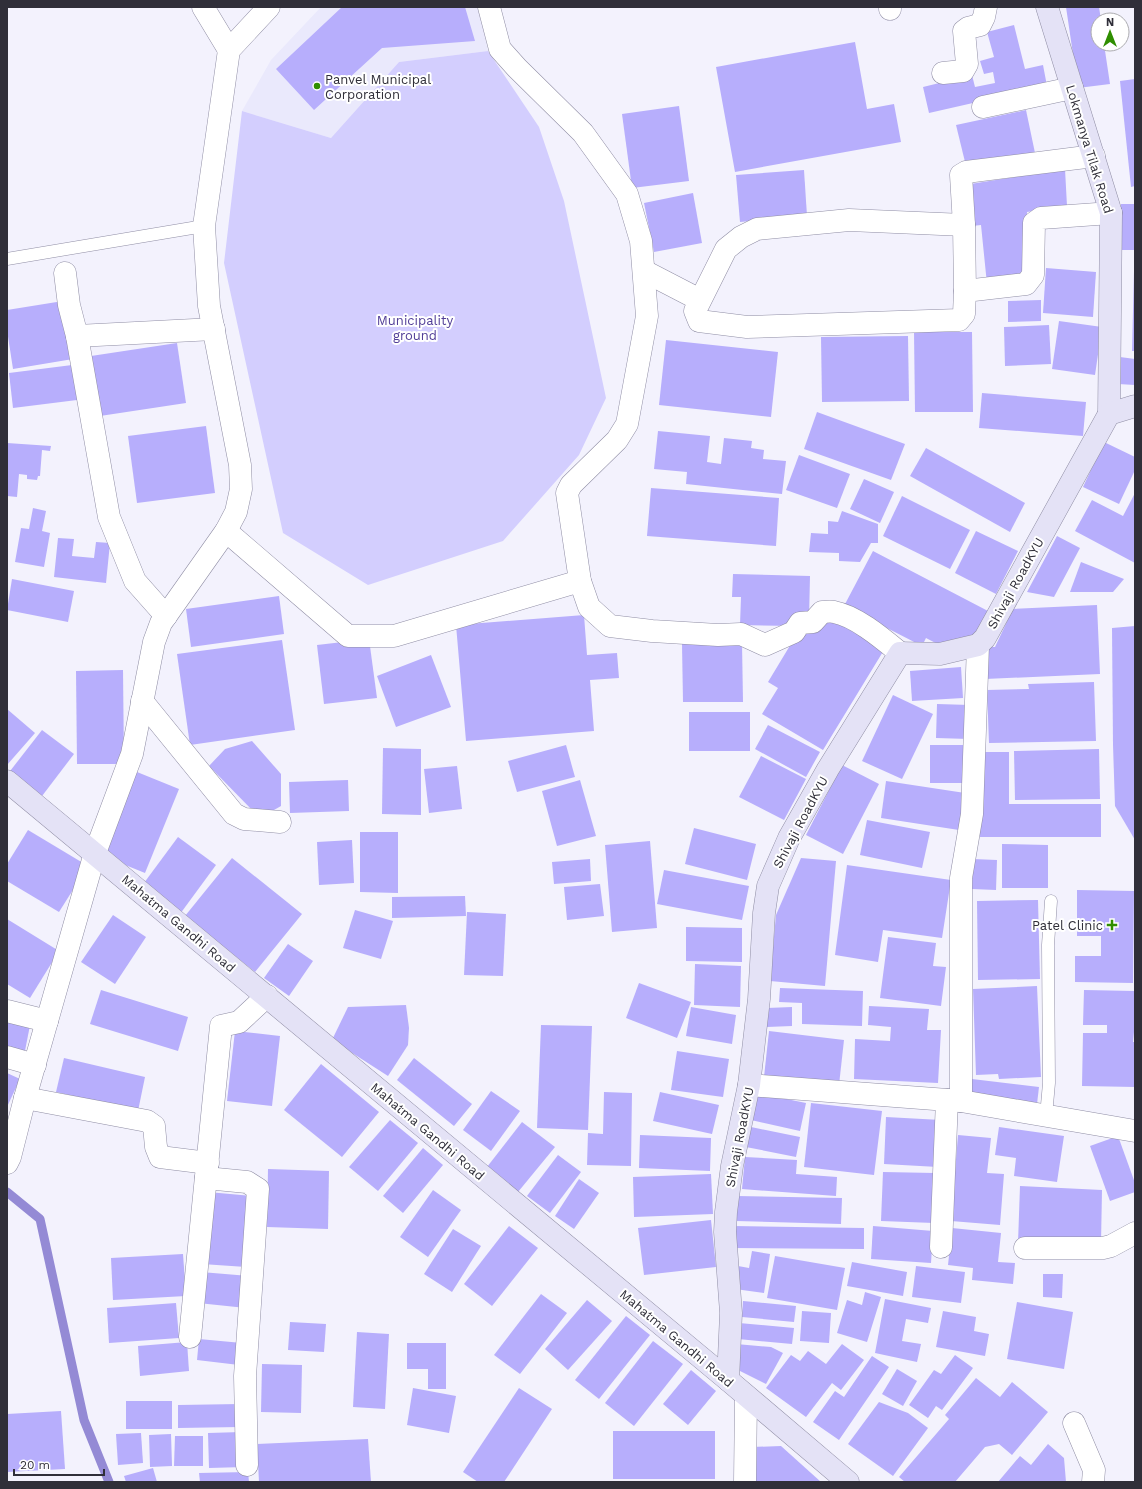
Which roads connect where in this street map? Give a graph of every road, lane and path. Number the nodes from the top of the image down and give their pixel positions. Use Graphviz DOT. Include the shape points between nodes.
graph roads {
  1 [pos="203,7"];
  2 [pos="270,7"];
  3 [pos="489,7"];
  4 [pos="986,7"];
  5 [pos="1047,7"];
  6 [pos="230,50"];
  7 [pos="943,73"];
  8 [pos="1072,88"];
  9 [pos="983,107"];
  10 [pos="1094,156"];
  11 [pos="1111,213"];
  12 [pos="964,225"];
  13 [pos="204,226"];
  14 [pos="7,259"];
  15 [pos="644,271"];
  16 [pos="65,273"];
  17 [pos="966,291"];
  18 [pos="700,300"];
  19 [pos="214,329"];
  20 [pos="77,336"];
  21 [pos="1135,406"];
  22 [pos="1109,414"];
  23 [pos="226,531"];
  24 [pos="580,581"];
  25 [pos="166,616"];
  26 [pos="978,645"];
  27 [pos="900,653"];
  28 [pos="142,701"];
  29 [pos="7,781"];
  30 [pos="280,822"];
  31 [pos="95,853"];
  32 [pos="1051,901"];
  33 [pos="267,996"];
  34 [pos="7,1011"];
  35 [pos="47,1022"];
  36 [pos="7,1057"];
  37 [pos="35,1065"];
  38 [pos="749,1084"];
  39 [pos="25,1098"];
  40 [pos="954,1100"];
  41 [pos="1046,1116"];
  42 [pos="1135,1132"];
  43 [pos="11,1139"];
  44 [pos="7,1163"];
  45 [pos="207,1171"];
  46 [pos="1135,1233"];
  47 [pos="941,1247"];
  48 [pos="1025,1248"];
  49 [pos="190,1337"];
  50 [pos="728,1380"];
  51 [pos="746,1396"];
  52 [pos="1074,1423"];
  53 [pos="247,1465"];
  54 [pos="745,1482"];
  55 [pos="848,1482"];
  56 [pos="1093,1482"];
  1 -- 6 [label="street"];
  2 -- 6 [label="street"];
  3 -- 15 [label="street" via="500,49 583,133 627,194 641,241"];
  4 -- 7 [label="street" via="980,25 964,31 967,64 963,71"];
  5 -- 8 [label="street, Lokmanya Tilak Road"];
  6 -- 13 [label="street"];
  8 -- 9 [label="street"];
  8 -- 10 [label="street, Lokmanya Tilak Road"];
  10 -- 11 [label="street, Lokmanya Tilak Road"];
  10 -- 12 [label="street" via="966,172 961,175"];
  11 -- 17 [label="street" via="1041,218 1034,223 1033,275 1026,284"];
  11 -- 22 [label="street, Lokmanya Tilak Road"];
  12 -- 17 [label="street"];
  12 -- 18 [label="street" via="849,220 757,229 726,249"];
  13 -- 14 [label="lane"];
  13 -- 19 [label="street" via="209,306"];
  15 -- 18 [label="street"];
  15 -- 24 [label="street" via="647,316 628,424 616,440 571,485 567,494"];
  16 -- 20 [label="street" via="69,305"];
  17 -- 18 [label="street" via="964,314 959,320 747,327 699,321 695,311"];
  19 -- 20 [label="street"];
  19 -- 23 [label="street" via="240,466 241,489 236,512"];
  20 -- 25 [label="street" via="110,517 135,581"];
  21 -- 22 [label="street"];
  22 -- 26 [label="street, Shivaji RoadKYU"];
  23 -- 24 [label="street" via="348,636 394,636"];
  23 -- 25 [label="street"];
  24 -- 27 [label="street" via="589,607 610,626 660,632 741,634 765,645 794,632 800,623 813,622 822,612 833,611 873,631"];
  25 -- 28 [label="street" via="154,642"];
  26 -- 27 [label="street" via="940,654"];
  26 -- 40 [label="street" via="972,814 961,878"];
  27 -- 38 [label="street, Shivaji RoadKYU" via="828,769 789,838 768,886"];
  28 -- 30 [label="street" via="234,814 244,819"];
  28 -- 31 [label="street" via="132,754"];
  29 -- 31 [label="street, Mahatma Gandhi Road"];
  31 -- 33 [label="street, Mahatma Gandhi Road"];
  31 -- 35 [label="street"];
  32 -- 41 [label="lane" via="1048,945 1049,1082"];
  33 -- 45 [label="street" via="240,1022 221,1026"];
  33 -- 50 [label="street, Mahatma Gandhi Road"];
  34 -- 35 [label="street"];
  35 -- 37 [label="street"];
  36 -- 37 [label="street"];
  37 -- 39 [label="street"];
  38 -- 40 [label="street"];
  38 -- 50 [label="street, Shivaji RoadKYU" via="732,1166 726,1212 731,1313"];
  39 -- 43 [label="street"];
  39 -- 45 [label="street" via="147,1120 154,1126 156,1147 160,1157"];
  40 -- 41 [label="street"];
  40 -- 47 [label="street"];
  41 -- 42 [label="street"];
  43 -- 44 [label="street"];
  45 -- 49 [label="street"];
  45 -- 53 [label="street" via="247,1182 258,1189 245,1376"];
  46 -- 48 [label="street" via="1103,1248"];
  50 -- 51 [label="street, Mahatma Gandhi Road"];
  51 -- 54 [label="street"];
  51 -- 55 [label="street, Mahatma Gandhi Road"];
  52 -- 56 [label="street" via="1094,1470"];
}
